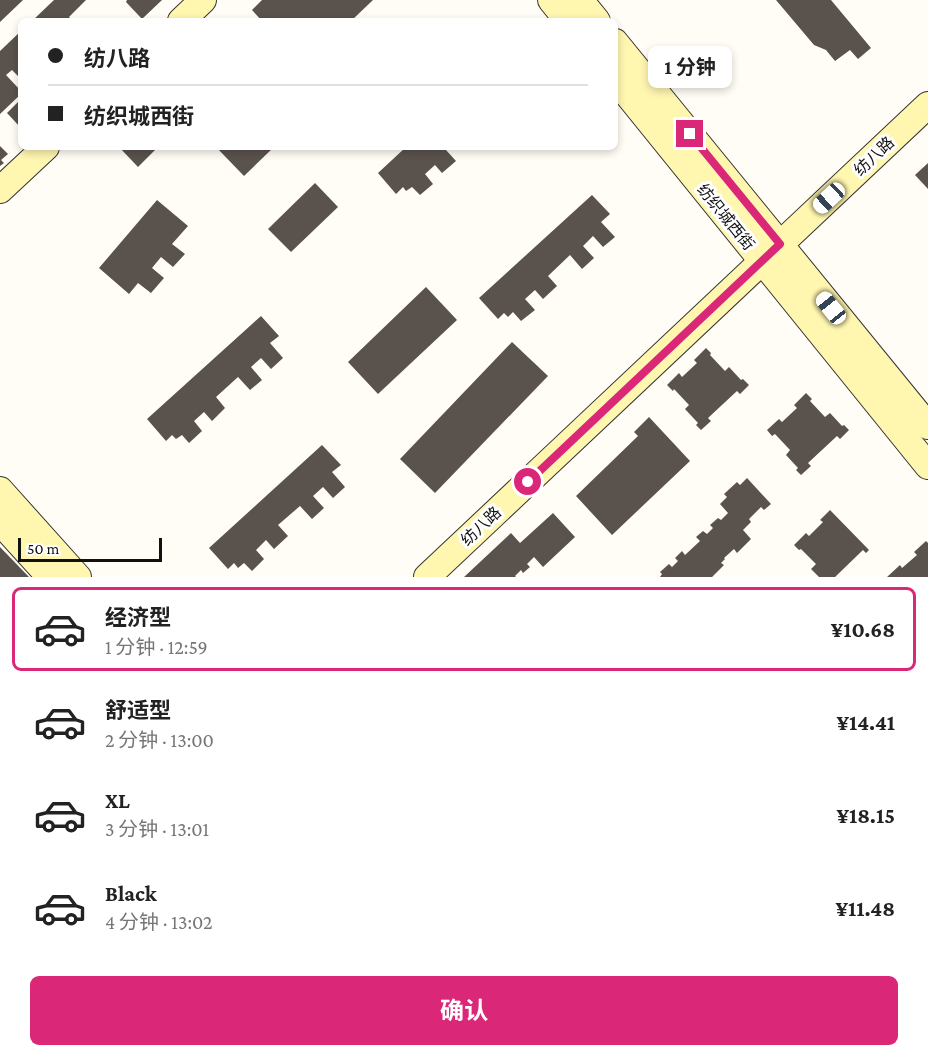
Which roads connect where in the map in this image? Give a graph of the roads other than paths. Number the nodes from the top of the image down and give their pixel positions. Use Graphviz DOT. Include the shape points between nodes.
graph roads {
  1 [pos="203,0"];
  2 [pos="551,0"];
  3 [pos="580,0"];
  4 [pos="184,18"];
  5 [pos="566,18"];
  6 [pos="595,18"];
  7 [pos="618,46"];
  8 [pos="618,82"];
  9 [pos="928,105"];
  10 [pos="43,150"];
  11 [pos="0,190"];
  12 [pos="771,253"];
  13 [pos="928,426"];
  14 [pos="928,466"];
  15 [pos="0,490"];
  16 [pos="0,522"];
  17 [pos="50,577"];
  18 [pos="78,577"];
  19 [pos="427,577"];
  1 -- 4 [label="street"];
  2 -- 5 [label="street"];
  3 -- 6 [label="street"];
  7 -- 12 [label="street, 纺织城西街"];
  8 -- 12 [label="street, 纺织城西街"];
  9 -- 12 [label="street, 纺八路"];
  10 -- 11 [label="street"];
  12 -- 13 [label="street, 纺织城西街"];
  12 -- 14 [label="street, 纺织城西街"];
  12 -- 19 [label="street, 纺八路"];
  15 -- 18 [label="street"];
  16 -- 17 [label="street"];
}
